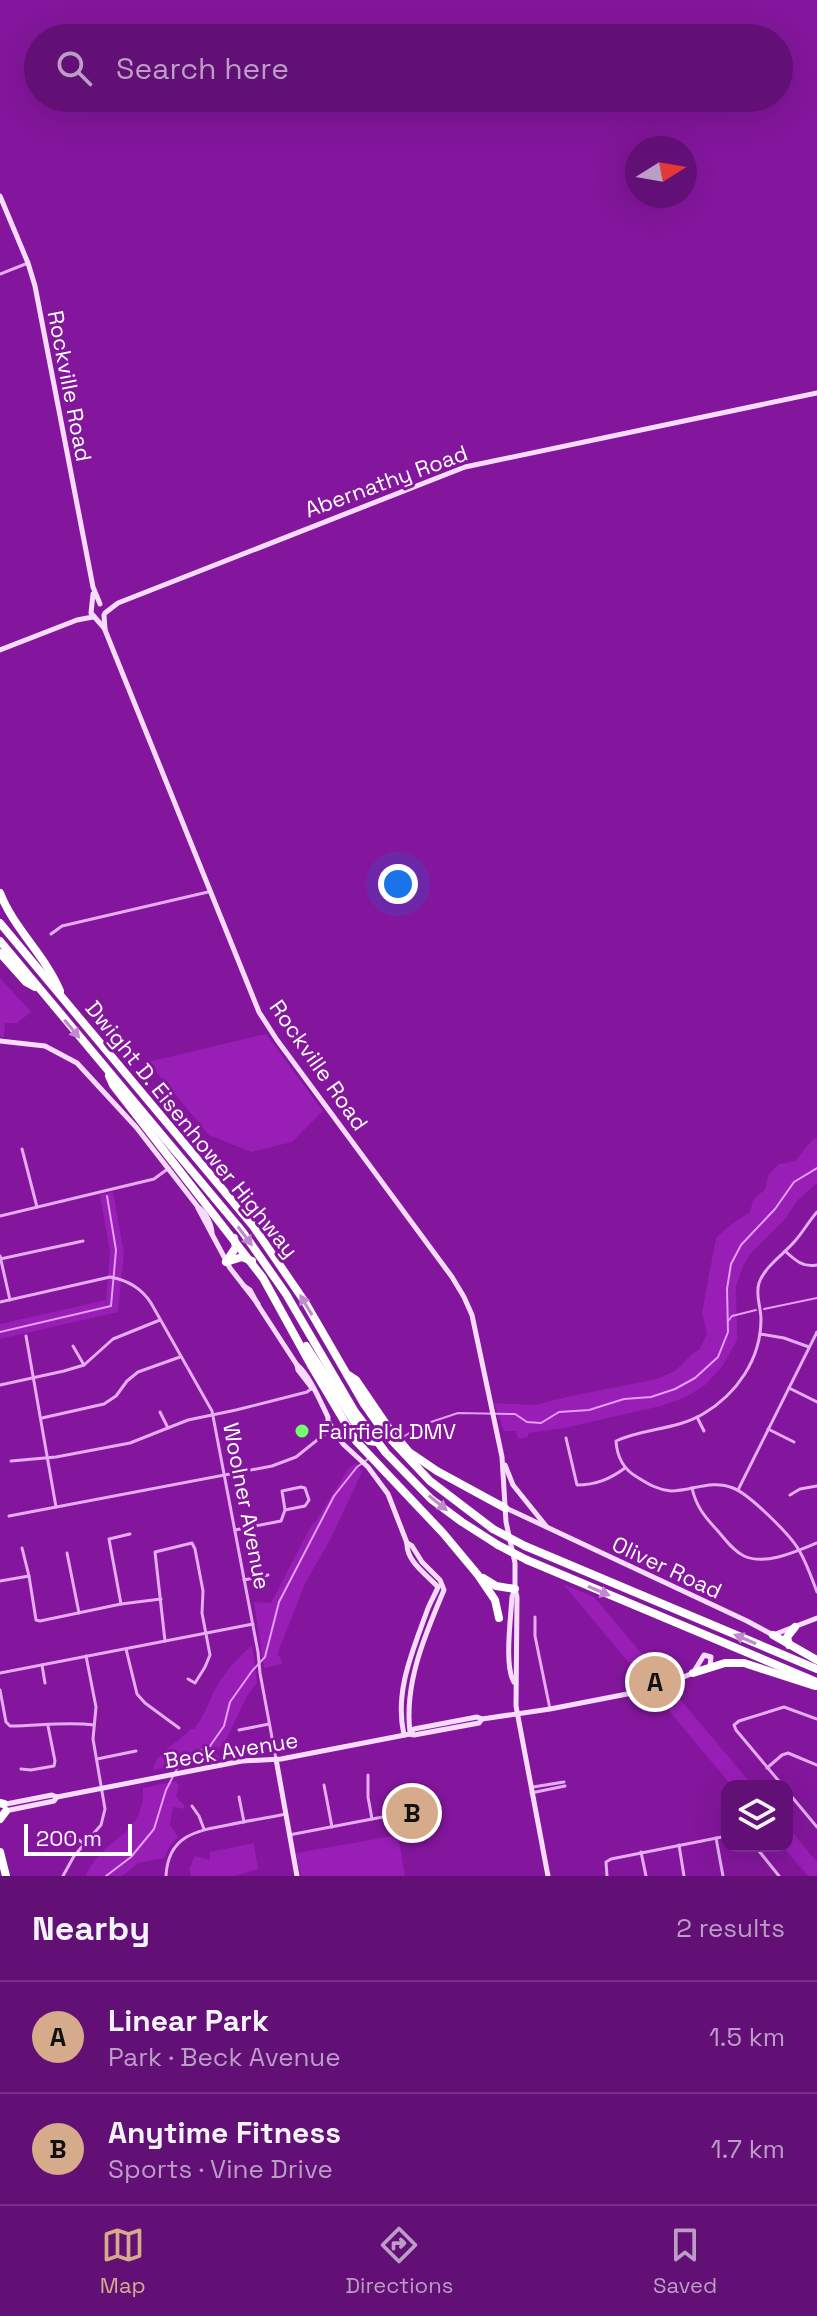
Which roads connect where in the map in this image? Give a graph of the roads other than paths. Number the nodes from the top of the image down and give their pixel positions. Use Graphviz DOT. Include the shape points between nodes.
graph roads {
  1 [pos="0,196"];
  2 [pos="28,263"];
  3 [pos="0,274"];
  4 [pos="817,393"];
  5 [pos="93,587"];
  6 [pos="118,603"];
  7 [pos="101,605"];
  8 [pos="93,613"];
  9 [pos="104,614"];
  10 [pos="105,630"];
  11 [pos="0,650"];
  12 [pos="210,891"];
  13 [pos="0,893"];
  14 [pos="0,923"];
  15 [pos="51,934"];
  16 [pos="0,941"];
  17 [pos="0,953"];
  18 [pos="39,989"];
  19 [pos="63,999"];
  20 [pos="0,1041"];
  21 [pos="105,1068"];
  22 [pos="22,1149"];
  23 [pos="169,1168"];
  24 [pos="37,1207"];
  25 [pos="817,1212"];
  26 [pos="0,1216"];
  27 [pos="234,1237"];
  28 [pos="83,1241"];
  29 [pos="785,1251"];
  30 [pos="0,1258"];
  31 [pos="226,1262"];
  32 [pos="252,1262"];
  33 [pos="817,1265"];
  34 [pos="10,1300"];
  35 [pos="0,1302"];
  36 [pos="279,1305"];
  37 [pos="161,1320"];
  38 [pos="817,1332"];
  39 [pos="760,1334"];
  40 [pos="26,1336"];
  41 [pos="73,1346"];
  42 [pos="809,1347"];
  43 [pos="181,1357"];
  44 [pos="84,1365"];
  45 [pos="33,1378"];
  46 [pos="0,1385"];
  47 [pos="312,1388"];
  48 [pos="789,1388"];
  49 [pos="817,1402"];
  50 [pos="160,1412"];
  51 [pos="213,1414"];
  52 [pos="697,1417"];
  53 [pos="42,1418"];
  54 [pos="334,1427"];
  55 [pos="168,1428"];
  56 [pos="768,1429"];
  57 [pos="704,1431"];
  58 [pos="566,1438"];
  59 [pos="794,1442"];
  60 [pos="377,1443"];
  61 [pos="399,1445"];
  62 [pos="358,1453"];
  63 [pos="48,1457"];
  64 [pos="502,1457"];
  65 [pos="11,1461"];
  66 [pos="371,1464"];
  67 [pos="625,1468"];
  68 [pos="224,1474"];
  69 [pos="817,1486"];
  70 [pos="692,1488"];
  71 [pos="738,1490"];
  72 [pos="790,1495"];
  73 [pos="56,1507"];
  74 [pos="505,1508"];
  75 [pos="285,1510"];
  76 [pos="9,1516"];
  77 [pos="549,1529"];
  78 [pos="235,1530"];
  79 [pos="130,1534"];
  80 [pos="817,1543"];
  81 [pos="22,1548"];
  82 [pos="799,1550"];
  83 [pos="67,1553"];
  84 [pos="268,1575"];
  85 [pos="478,1575"];
  86 [pos="29,1576"];
  87 [pos="244,1580"];
  88 [pos="0,1581"];
  89 [pos="515,1589"];
  90 [pos="817,1592"];
  91 [pos="161,1599"];
  92 [pos="121,1604"];
  93 [pos="79,1613"];
  94 [pos="535,1617"];
  95 [pos="499,1618"];
  96 [pos="817,1618"];
  97 [pos="253,1624"];
  98 [pos="795,1627"];
  99 [pos="206,1633"];
  100 [pos="773,1635"];
  101 [pos="165,1641"];
  102 [pos="789,1646"];
  103 [pos="126,1649"];
  104 [pos="86,1656"];
  105 [pos="817,1660"];
  106 [pos="42,1665"];
  107 [pos="709,1668"];
  108 [pos="817,1669"];
  109 [pos="0,1673"];
  110 [pos="693,1673"];
  111 [pos="188,1679"];
  112 [pos="45,1683"];
  113 [pos="817,1684"];
  114 [pos="0,1690"];
  115 [pos="550,1709"];
  116 [pos="517,1713"];
  117 [pos="817,1719"];
  118 [pos="269,1724"];
  119 [pos="94,1725"];
  120 [pos="48,1726"];
  121 [pos="179,1728"];
  122 [pos="239,1730"];
  123 [pos="407,1734"];
  124 [pos="136,1751"];
  125 [pos="97,1759"];
  126 [pos="276,1759"];
  127 [pos="817,1765"];
  128 [pos="767,1768"];
  129 [pos="21,1769"];
  130 [pos="368,1775"];
  131 [pos="778,1780"];
  132 [pos="564,1784"];
  133 [pos="324,1785"];
  134 [pos="103,1789"];
  135 [pos="531,1790"];
  136 [pos="239,1797"];
  137 [pos="793,1798"];
  138 [pos="192,1806"];
  139 [pos="2,1809"];
  140 [pos="286,1814"];
  141 [pos="393,1815"];
  142 [pos="372,1819"];
  143 [pos="244,1822"];
  144 [pos="332,1827"];
  145 [pos="817,1827"];
  146 [pos="204,1829"];
  147 [pos="289,1835"];
  148 [pos="721,1837"];
  149 [pos="716,1838"];
  150 [pos="42,1839"];
  151 [pos="83,1843"];
  152 [pos="679,1845"];
  153 [pos="0,1852"];
  154 [pos="641,1852"];
  155 [pos="760,1852"];
  156 [pos="6,1876"];
  157 [pos="63,1876"];
  158 [pos="166,1876"];
  159 [pos="297,1876"];
  160 [pos="548,1876"];
  161 [pos="607,1876"];
  162 [pos="646,1876"];
  163 [pos="684,1876"];
  164 [pos="723,1876"];
  165 [pos="779,1876"];
  1 -- 2 [label="main road, Rockville Road"];
  2 -- 3 [label="street"];
  2 -- 5 [label="main road, Rockville Road"];
  4 -- 6 [label="main road, Abernathy Road" via="465,467"];
  5 -- 7 [label="main road, Rockville Road"];
  5 -- 8 [label="main road, Rockville Road"];
  6 -- 7 [label="main road, Abernathy Road"];
  6 -- 9 [label="main road, Abernathy Road"];
  7 -- 8 [label="main road, Abernathy Road"];
  7 -- 9 [label="main road, Rockville Road"];
  8 -- 9 [label="main road, Abernathy Road"];
  8 -- 10 [label="main road, Rockville Road"];
  8 -- 11 [label="main road"];
  9 -- 10 [label="main road, Rockville Road"];
  10 -- 12 [label="main road, Rockville Road"];
  12 -- 15 [label="street" via="62,926"];
  12 -- 64 [label="main road, Rockville Road" via="267,1026 464,1297 477,1331"];
  13 -- 19 [label="highway"];
  14 -- 19 [label="highway, Dwight D. Eisenhower Highway"];
  16 -- 18 [label="highway, Dwight D. Eisenhower Highway"];
  17 -- 18 [label="highway"];
  18 -- 21 [label="highway, Dwight D. Eisenhower Highway, one-way"];
  61 -- 19 [label="highway, Dwight D. Eisenhower Highway, one-way" via="364,1404 253,1226"];
  20 -- 23 [label="main road" via="45,1046 77,1063"];
  21 -- 27 [label="highway"];
  21 -- 60 [label="highway, Dwight D. Eisenhower Highway, one-way" via="256,1250"];
  22 -- 24 [label="street"];
  23 -- 24 [label="street" via="154,1179"];
  23 -- 31 [label="main road" via="202,1210"];
  24 -- 26 [label="street"];
  25 -- 29 [label="street"];
  27 -- 31 [label="highway" via="236,1247"];
  27 -- 32 [label="highway"];
  28 -- 30 [label="street"];
  29 -- 33 [label="street" via="804,1265"];
  29 -- 39 [label="street" via="758,1285"];
  30 -- 34 [label="street"];
  31 -- 32 [label="highway" via="242,1257"];
  31 -- 47 [label="main road"];
  32 -- 36 [label="highway"];
  34 -- 35 [label="street, Woolner Avenue"];
  34 -- 37 [label="street, Woolner Avenue" via="107,1278 122,1280 147,1296"];
  36 -- 60 [label="highway" via="359,1429"];
  36 -- 62 [label="highway"];
  37 -- 43 [label="street, Woolner Avenue"];
  37 -- 44 [label="street" via="113,1339"];
  38 -- 42 [label="street"];
  39 -- 42 [label="street"];
  39 -- 52 [label="street" via="751,1364 737,1385"];
  40 -- 45 [label="street"];
  41 -- 44 [label="street"];
  42 -- 48 [label="street"];
  43 -- 51 [label="street, Woolner Avenue"];
  43 -- 53 [label="street" via="138,1372 104,1404"];
  44 -- 45 [label="street"];
  45 -- 46 [label="street"];
  45 -- 53 [label="street"];
  47 -- 51 [label="street"];
  47 -- 54 [label="main road"];
  48 -- 49 [label="street"];
  48 -- 56 [label="street"];
  50 -- 55 [label="street"];
  51 -- 55 [label="street"];
  51 -- 68 [label="street, Woolner Avenue"];
  52 -- 57 [label="street"];
  52 -- 67 [label="street" via="616,1441"];
  53 -- 63 [label="street"];
  54 -- 62 [label="main road" via="343,1444"];
  54 -- 68 [label="street" via="291,1459"];
  55 -- 63 [label="street" via="130,1443"];
  56 -- 59 [label="street"];
  56 -- 71 [label="street"];
  58 -- 67 [label="street" via="577,1485 612,1478"];
  60 -- 113 [label="highway, Dwight D. Eisenhower Highway, one-way, bridge" via="431,1499 498,1545"];
  61 -- 74 [label="highway"];
  108 -- 61 [label="highway, Dwight D. Eisenhower Highway, one-way, bridge" via="493,1529 443,1493"];
  62 -- 66 [label="highway"];
  63 -- 65 [label="street"];
  63 -- 73 [label="street"];
  64 -- 74 [label="main road, Rockville Road"];
  64 -- 77 [label="main road" via="513,1485"];
  66 -- 85 [label="highway"];
  66 -- 123 [label="main road" via="407,1543 441,1587 427,1612 403,1687 401,1715"];
  67 -- 70 [label="street" via="656,1488"];
  68 -- 73 [label="street"];
  68 -- 78 [label="street, Woolner Avenue"];
  69 -- 72 [label="street"];
  70 -- 71 [label="street" via="711,1484"];
  70 -- 82 [label="street" via="702,1515 745,1556 764,1559"];
  71 -- 82 [label="street"];
  73 -- 76 [label="street"];
  74 -- 77 [label="main road, Oliver Road"];
  74 -- 89 [label="main road, Rockville Road"];
  75 -- 75 [label="street" via="308,1504 305,1488 282,1491"];
  75 -- 78 [label="street" via="281,1521"];
  77 -- 100 [label="main road, Oliver Road"];
  78 -- 87 [label="street, Woolner Avenue"];
  79 -- 92 [label="street" via="109,1539"];
  80 -- 82 [label="street"];
  81 -- 86 [label="street"];
  82 -- 90 [label="street"];
  83 -- 93 [label="street"];
  84 -- 87 [label="street"];
  85 -- 89 [label="highway"];
  85 -- 95 [label="highway" via="493,1596"];
  86 -- 88 [label="street"];
  86 -- 93 [label="street" via="36,1620"];
  87 -- 97 [label="street, Woolner Avenue"];
  89 -- 116 [label="main road, Rockville Road"];
  91 -- 92 [label="street"];
  91 -- 99 [label="street" via="155,1552 192,1543"];
  91 -- 101 [label="street"];
  92 -- 93 [label="street"];
  94 -- 115 [label="street"];
  96 -- 98 [label="main road"];
  97 -- 99 [label="street"];
  97 -- 118 [label="street, Woolner Avenue"];
  98 -- 100 [label="main road"];
  98 -- 102 [label="highway" via="787,1637"];
  99 -- 101 [label="street"];
  99 -- 111 [label="street" via="208,1661 195,1683"];
  100 -- 102 [label="highway"];
  101 -- 103 [label="street"];
  102 -- 105 [label="highway"];
  103 -- 104 [label="street"];
  103 -- 121 [label="street" via="137,1694"];
  104 -- 106 [label="street"];
  104 -- 119 [label="street" via="96,1707"];
  106 -- 109 [label="street"];
  106 -- 112 [label="street"];
  107 -- 110 [label="highway"];
  107 -- 110 [label="main road, Beck Avenue" via="711,1657 704,1655"];
  107 -- 113 [label="highway" via="744,1663"];
  110 -- 115 [label="main road, Beck Avenue" via="646,1691"];
  114 -- 120 [label="street" via="8,1725"];
  115 -- 116 [label="main road, Beck Avenue"];
  116 -- 123 [label="main road, Beck Avenue"];
  116 -- 135 [label="main road, Rockville Road"];
  117 -- 128 [label="street" via="784,1707 734,1725"];
  118 -- 122 [label="street"];
  118 -- 126 [label="street, Woolner Avenue"];
  119 -- 120 [label="street"];
  119 -- 125 [label="street"];
  120 -- 129 [label="street" via="54,1766"];
  123 -- 126 [label="main road, Beck Avenue"];
  124 -- 125 [label="street"];
  125 -- 134 [label="street"];
  126 -- 134 [label="main road, Beck Avenue"];
  126 -- 140 [label="main road, Woolner Avenue"];
  127 -- 128 [label="street" via="788,1753"];
  128 -- 131 [label="street"];
  130 -- 142 [label="street"];
  132 -- 135 [label="street"];
  133 -- 144 [label="street"];
  134 -- 139 [label="main road, Beck Avenue"];
  134 -- 151 [label="street" via="104,1820"];
  135 -- 160 [label="main road, Rockville Road"];
  136 -- 143 [label="street"];
  137 -- 145 [label="street"];
  138 -- 146 [label="street"];
  140 -- 143 [label="street"];
  140 -- 147 [label="main road, Woolner Avenue"];
  141 -- 142 [label="street"];
  142 -- 144 [label="street"];
  143 -- 146 [label="street"];
  144 -- 147 [label="street"];
  146 -- 158 [label="street" via="176,1845"];
  147 -- 159 [label="main road, Woolner Avenue"];
  148 -- 149 [label="street"];
  149 -- 152 [label="street"];
  149 -- 164 [label="street"];
  150 -- 151 [label="street" via="64,1833"];
  151 -- 157 [label="street"];
  152 -- 154 [label="street"];
  152 -- 163 [label="street"];
  153 -- 156 [label="highway"];
  154 -- 161 [label="street" via="606,1862"];
  154 -- 162 [label="street"];
  155 -- 165 [label="street"];
}
